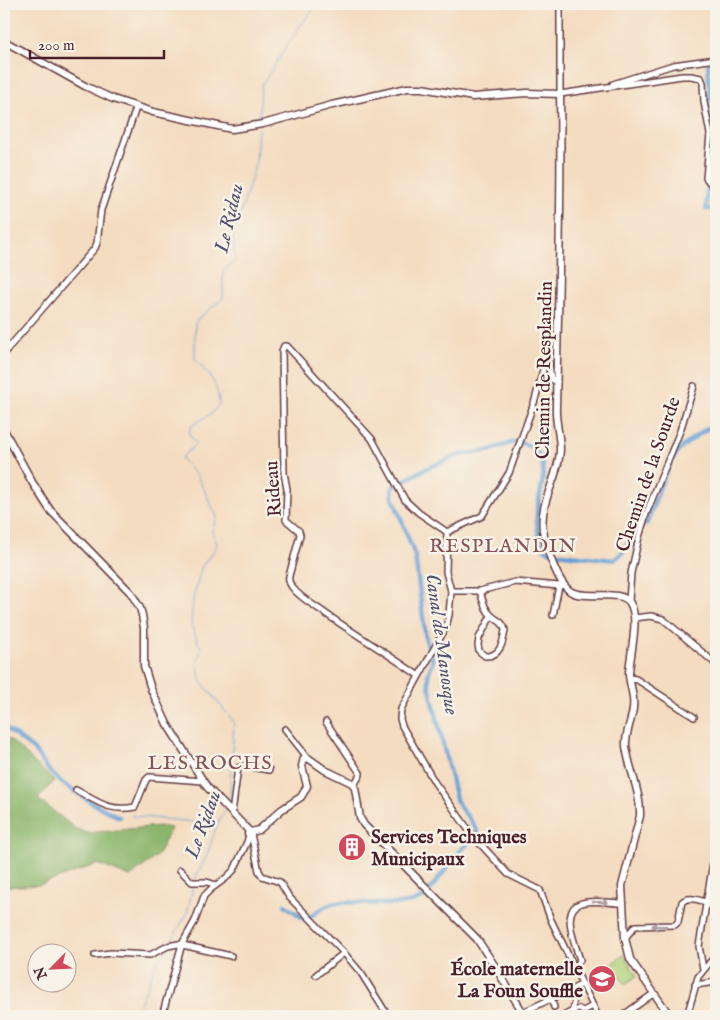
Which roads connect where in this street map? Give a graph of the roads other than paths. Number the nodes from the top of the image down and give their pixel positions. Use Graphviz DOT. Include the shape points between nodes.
graph roads {
  1 [pos="560,4"];
  2 [pos="4,41"];
  3 [pos="716,59"];
  4 [pos="603,88"];
  5 [pos="560,94"];
  6 [pos="136,108"];
  7 [pos="716,190"];
  8 [pos="4,353"];
  9 [pos="557,382"];
  10 [pos="694,386"];
  11 [pos="4,430"];
  12 [pos="448,532"];
  13 [pos="561,586"];
  14 [pos="451,592"];
  15 [pos="480,592"];
  16 [pos="629,601"];
  17 [pos="553,615"];
  18 [pos="491,616"];
  19 [pos="634,618"];
  20 [pos="716,664"];
  21 [pos="418,676"];
  22 [pos="629,678"];
  23 [pos="631,686"];
  24 [pos="670,705"];
  25 [pos="694,717"];
  26 [pos="326,722"];
  27 [pos="285,729"];
  28 [pos="306,757"];
  29 [pos="269,770"];
  30 [pos="203,781"];
  31 [pos="354,785"];
  32 [pos="76,790"];
  33 [pos="229,809"];
  34 [pos="250,833"];
  35 [pos="716,845"];
  36 [pos="180,870"];
  37 [pos="216,885"];
  38 [pos="706,902"];
  39 [pos="622,903"];
  40 [pos="625,938"];
  41 [pos="182,944"];
  42 [pos="344,953"];
  43 [pos="95,955"];
  44 [pos="716,955"];
  45 [pos="232,956"];
  46 [pos="575,968"];
  47 [pos="703,969"];
  48 [pos="316,975"];
  49 [pos="716,982"];
  50 [pos="583,984"];
  51 [pos="694,985"];
  52 [pos="573,989"];
  53 [pos="653,994"];
  54 [pos="575,997"];
  55 [pos="551,999"];
  56 [pos="594,1006"];
  57 [pos="554,1008"];
  58 [pos="583,1011"];
  59 [pos="573,1013"];
  60 [pos="524,1014"];
  61 [pos="162,1016"];
  62 [pos="388,1016"];
  63 [pos="564,1016"];
  64 [pos="598,1016"];
  65 [pos="622,1016"];
  66 [pos="670,1016"];
  67 [pos="687,1016"];
  1 -- 5 [label="street"];
  2 -- 6 [label="street" via="101,94"];
  3 -- 4 [label="street" via="673,65"];
  4 -- 5 [label="street"];
  4 -- 7 [label="street" via="682,76 701,78 710,134 706,178"];
  5 -- 6 [label="street" via="473,97 408,88 232,129"];
  5 -- 9 [label="street, Chemin de Resplandin" via="561,252"];
  6 -- 8 [label="street" via="101,210 95,248"];
  9 -- 12 [label="street" via="551,380 546,362 509,473 485,514"];
  9 -- 13 [label="street, Chemin de Resplandin" via="560,454 543,511 543,529"];
  10 -- 16 [label="street, Chemin de la Sourde" via="642,527 632,565"];
  11 -- 30 [label="street" via="50,510 133,596 140,608 144,628 144,666 151,689 167,724"];
  12 -- 14 [label="street" via="446,568"];
  12 -- 21 [label="street, Rideau" via="403,498 372,439 290,348 284,346 286,520 300,535 289,582 327,614"];
  13 -- 15 [label="street" via="515,582"];
  13 -- 16 [label="street" via="576,594 619,596"];
  13 -- 17 [label="street"];
  14 -- 15 [label="street"];
  14 -- 21 [label="street" via="446,627"];
  15 -- 18 [label="street"];
  16 -- 19 [label="street"];
  18 -- 18 [label="street" via="502,623 505,633 497,653 485,656 478,642"];
  19 -- 20 [label="street" via="650,616 663,619"];
  19 -- 22 [label="street"];
  21 -- 46 [label="street" via="400,713 402,726 435,784 473,836 508,874 540,890"];
  22 -- 23 [label="street"];
  22 -- 25 [label="street" via="636,679"];
  23 -- 24 [label="street" via="640,686"];
  23 -- 39 [label="street" via="634,707 626,743 640,816 623,882"];
  26 -- 31 [label="street" via="360,772"];
  27 -- 28 [label="street"];
  28 -- 31 [label="street"];
  28 -- 34 [label="street" via="302,762 307,781 301,797 259,830"];
  29 -- 33 [label="street" via="238,768"];
  30 -- 32 [label="street" via="149,778 135,807 122,810 110,808"];
  30 -- 33 [label="street"];
  31 -- 60 [label="street" via="364,825 477,939"];
  33 -- 34 [label="street"];
  34 -- 37 [label="street" via="234,870"];
  34 -- 42 [label="street" via="260,874 280,882 289,897"];
  35 -- 38 [label="street"];
  36 -- 37 [label="street" via="193,882"];
  37 -- 41 [label="street" via="204,896"];
  38 -- 40 [label="street, one-way" via="684,900 675,925 635,926"];
  38 -- 47 [label="street" via="699,946"];
  39 -- 40 [label="street"];
  46 -- 39 [label="street, one-way" via="580,960 570,922 574,908 584,902"];
  40 -- 53 [label="street" via="630,959"];
  41 -- 43 [label="street" via="150,955"];
  41 -- 45 [label="street"];
  41 -- 61 [label="street"];
  42 -- 48 [label="street"];
  42 -- 62 [label="street"];
  44 -- 47 [label="street"];
  46 -- 50 [label="street"];
  47 -- 51 [label="street"];
  49 -- 51 [label="street"];
  50 -- 52 [label="street"];
  50 -- 56 [label="street"];
  51 -- 67 [label="street"];
  52 -- 54 [label="street"];
  52 -- 55 [label="street"];
  53 -- 65 [label="street"];
  53 -- 66 [label="street"];
  54 -- 59 [label="street"];
  55 -- 57 [label="street"];
  55 -- 60 [label="street"];
  56 -- 58 [label="street"];
  56 -- 64 [label="street"];
  58 -- 59 [label="street" via="579,1008"];
  59 -- 63 [label="street"];
}
